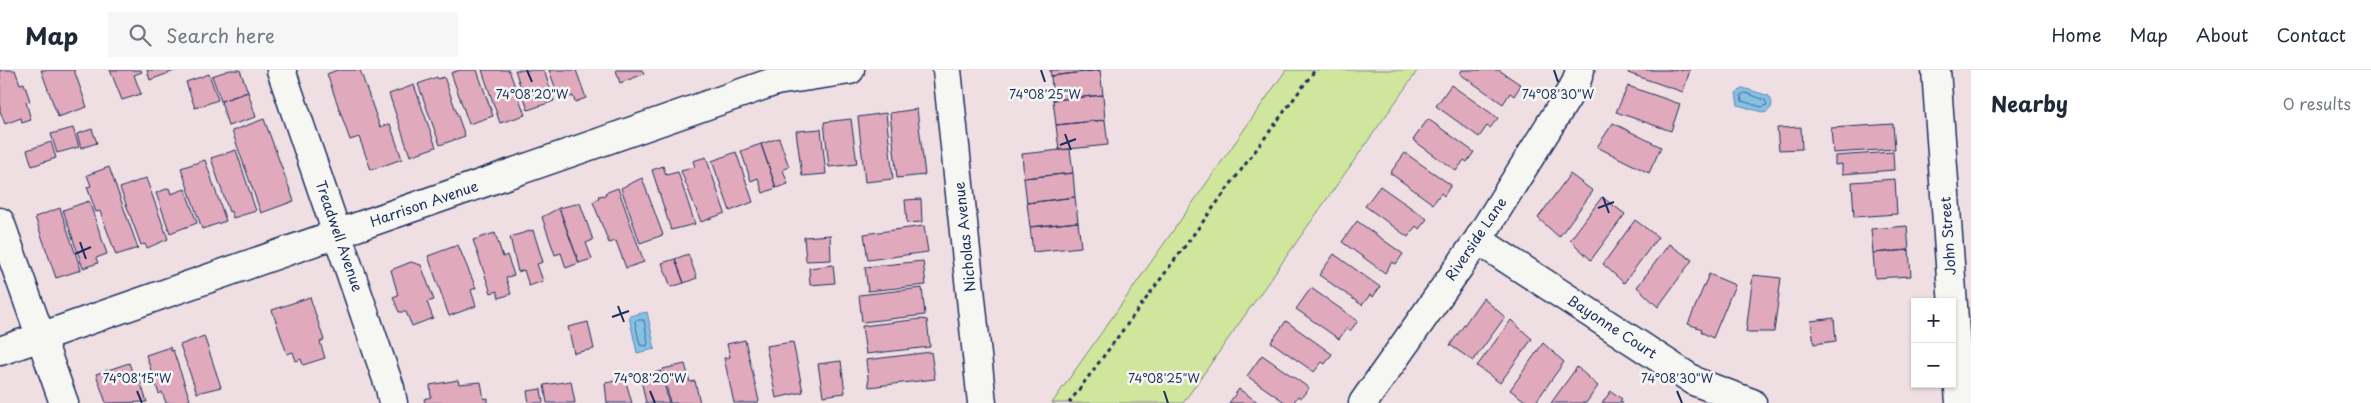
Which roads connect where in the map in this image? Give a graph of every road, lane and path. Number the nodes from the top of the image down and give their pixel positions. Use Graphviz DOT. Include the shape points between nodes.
graph roads {
  1 [pos="282,70"];
  2 [pos="850,70"];
  3 [pos="947,70"];
  4 [pos="1315,70"];
  5 [pos="1580,70"];
  6 [pos="1936,70"];
  7 [pos="0,222"];
  8 [pos="338,233"];
  9 [pos="1478,240"];
  10 [pos="40,337"];
  11 [pos="0,351"];
  12 [pos="64,403"];
  13 [pos="393,403"];
  14 [pos="982,403"];
  15 [pos="1069,403"];
  16 [pos="1363,403"];
  17 [pos="1752,403"];
  18 [pos="1960,403"];
  1 -- 8 [label="street, Treadwell Avenue"];
  2 -- 8 [label="street, Harrison Avenue" via="776,81"];
  3 -- 14 [label="street, Nicholas Avenue"];
  4 -- 15 [label="path"];
  5 -- 9 [label="street, Riverside Lane" via="1576,83"];
  6 -- 18 [label="street, John Street"];
  7 -- 10 [label="street"];
  8 -- 10 [label="street, Harrison Avenue"];
  8 -- 13 [label="street, Treadwell Avenue"];
  9 -- 16 [label="street, Riverside Lane"];
  9 -- 17 [label="street, Bayonne Court" via="1696,382"];
  10 -- 11 [label="street, Harrison Avenue"];
  10 -- 12 [label="street"];
}
